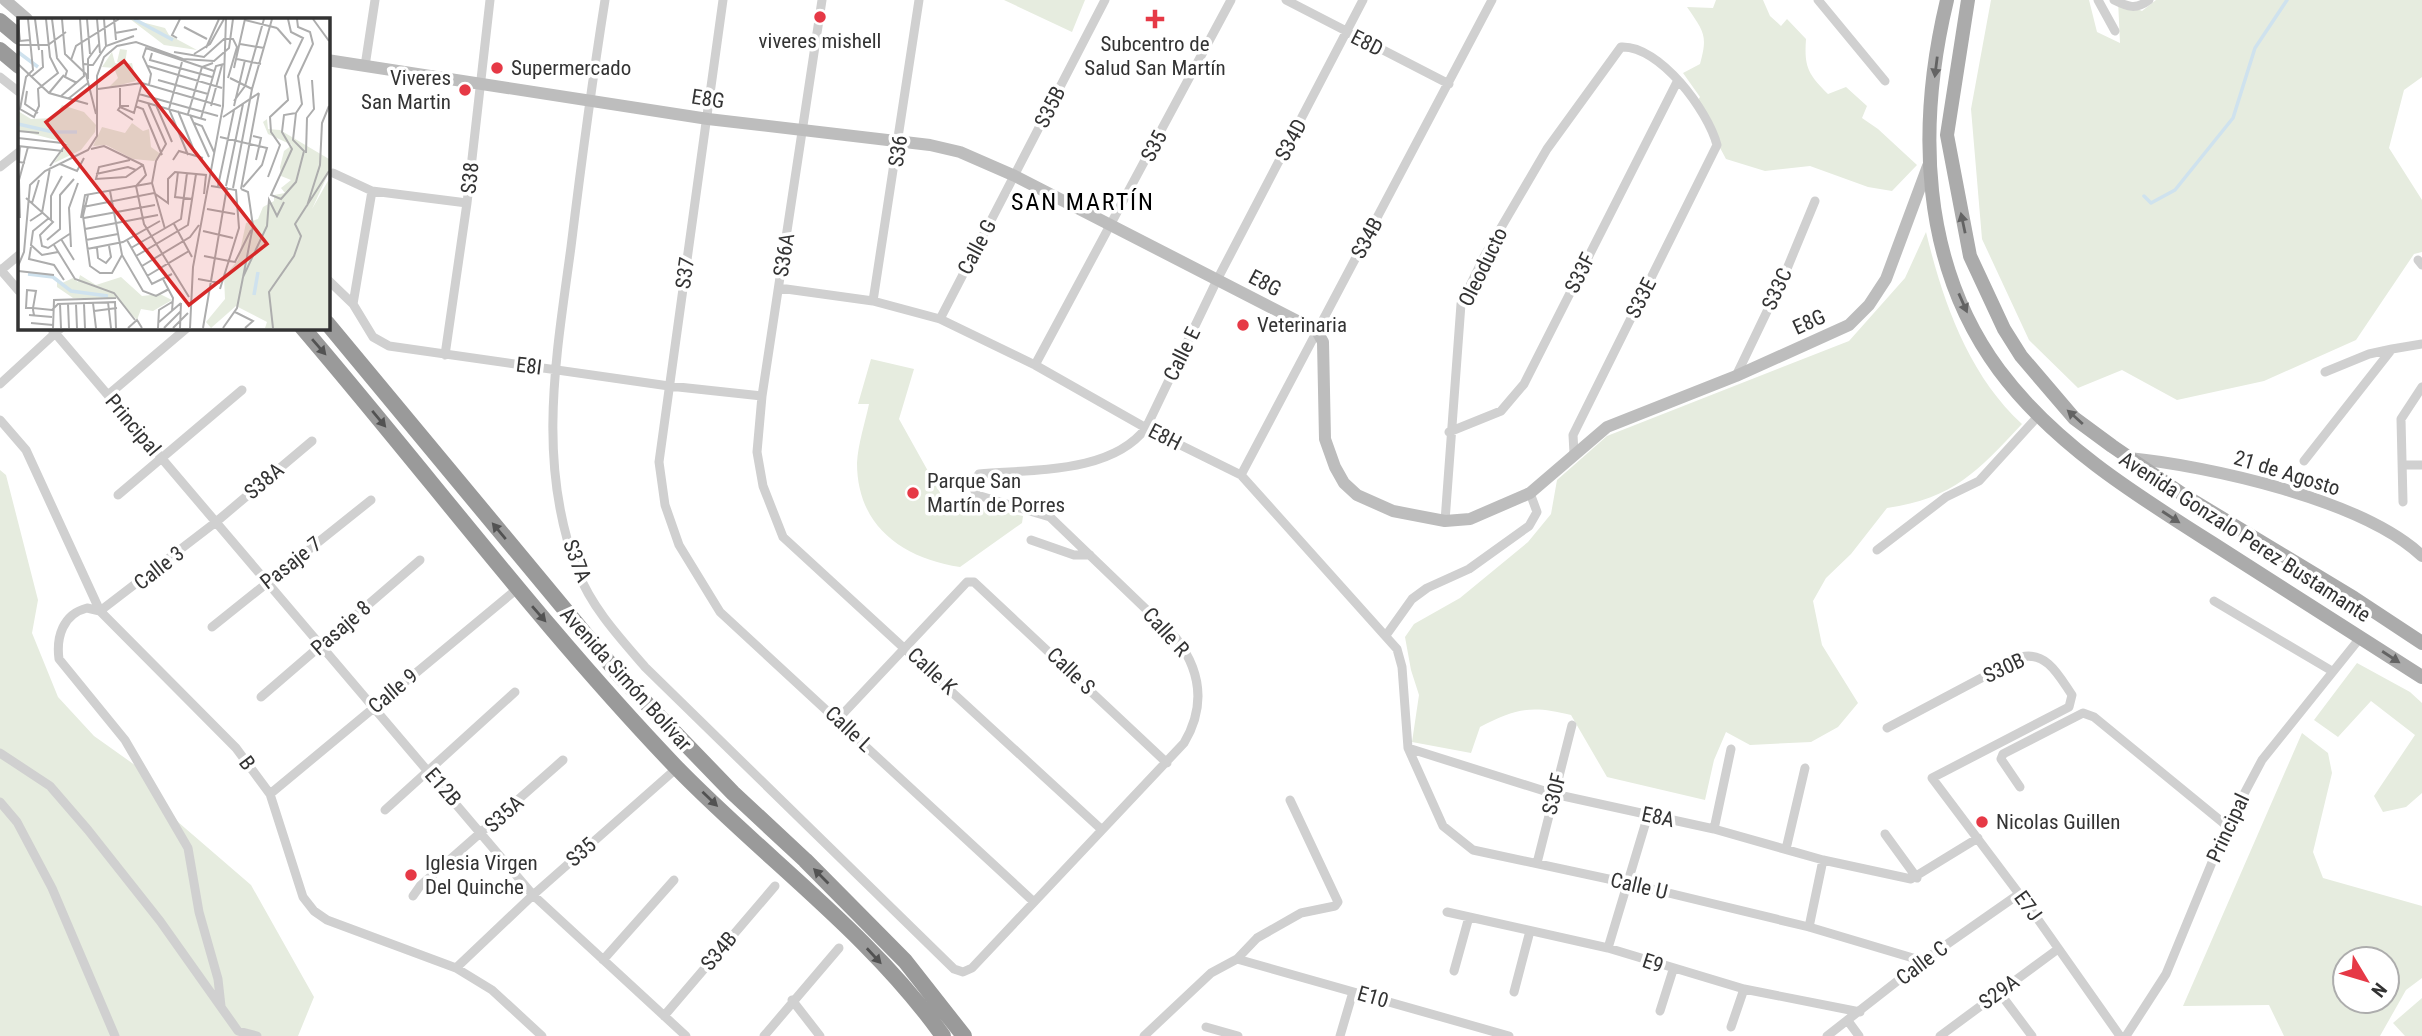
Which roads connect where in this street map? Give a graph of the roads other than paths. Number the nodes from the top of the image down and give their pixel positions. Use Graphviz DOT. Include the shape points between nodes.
graph roads {
  1 [pos="5,0"];
  2 [pos="375,0"];
  3 [pos="490,0"];
  4 [pos="605,0"];
  5 [pos="723,0"];
  6 [pos="822,0"];
  7 [pos="919,0"];
  8 [pos="1105,0"];
  9 [pos="1231,0"];
  10 [pos="1286,0"];
  11 [pos="1363,0"];
  12 [pos="1492,0"];
  13 [pos="1818,0"];
  14 [pos="1947,0"];
  15 [pos="1968,0"];
  16 [pos="2098,0"];
  17 [pos="2114,0"];
  18 [pos="2148,0"];
  19 [pos="26,18"];
  20 [pos="0,22"];
  21 [pos="2115,31"];
  22 [pos="1347,32"];
  23 [pos="18,33"];
  24 [pos="18,36"];
  25 [pos="0,53"];
  26 [pos="329,60"];
  27 [pos="18,65"];
  28 [pos="365,66"];
  29 [pos="0,78"];
  30 [pos="1678,80"];
  31 [pos="1885,81"];
  32 [pos="479,82"];
  33 [pos="1449,84"];
  34 [pos="18,91"];
  35 [pos="590,99"];
  36 [pos="708,119"];
  37 [pos="803,132"];
  38 [pos="899,141"];
  39 [pos="18,153"];
  40 [pos="1928,166"];
  41 [pos="0,167"];
  42 [pos="333,173"];
  43 [pos="1015,176"];
  44 [pos="372,191"];
  45 [pos="1815,201"];
  46 [pos="467,203"];
  47 [pos="1112,227"];
  48 [pos="18,256"];
  49 [pos="0,269"];
  50 [pos="1217,280"];
  51 [pos="329,281"];
  52 [pos="779,288"];
  53 [pos="18,291"];
  54 [pos="873,301"];
  55 [pos="353,304"];
  56 [pos="940,318"];
  57 [pos="329,325"];
  58 [pos="56,329"];
  59 [pos="186,329"];
  60 [pos="304,329"];
  61 [pos="1317,331"];
  62 [pos="2422,344"];
  63 [pos="2392,349"];
  64 [pos="445,355"];
  65 [pos="1035,365"];
  66 [pos="335,366"];
  67 [pos="555,369"];
  68 [pos="2325,372"];
  69 [pos="1735,376"];
  70 [pos="0,384"];
  71 [pos="378,385"];
  72 [pos="669,386"];
  73 [pos="2422,387"];
  74 [pos="242,390"];
  75 [pos="107,395"];
  76 [pos="762,396"];
  77 [pos="2040,414"];
  78 [pos="0,420"];
  79 [pos="1146,428"];
  80 [pos="1449,432"];
  81 [pos="312,441"];
  82 [pos="1574,453"];
  83 [pos="161,458"];
  84 [pos="2129,458"];
  85 [pos="2304,461"];
  86 [pos="2422,465"];
  87 [pos="2404,466"];
  88 [pos="1241,475"];
  89 [pos="1530,493"];
  90 [pos="118,495"];
  91 [pos="371,500"];
  92 [pos="2403,502"];
  93 [pos="771,509"];
  94 [pos="1445,521"];
  95 [pos="216,522"];
  96 [pos="1031,540"];
  97 [pos="679,545"];
  98 [pos="1877,550"];
  99 [pos="1090,555"];
  100 [pos="2422,556"];
  101 [pos="420,560"];
  102 [pos="268,581"];
  103 [pos="517,589"];
  104 [pos="2214,601"];
  105 [pos="100,611"];
  106 [pos="212,627"];
  107 [pos="1387,634"];
  108 [pos="2360,638"];
  109 [pos="2422,643"];
  110 [pos="321,645"];
  111 [pos="906,647"];
  112 [pos="2332,671"];
  113 [pos="2422,677"];
  114 [pos="515,692"];
  115 [pos="261,696"];
  116 [pos="374,707"];
  117 [pos="838,719"];
  118 [pos="1572,725"];
  119 [pos="1887,728"];
  120 [pos="1408,748"];
  121 [pos="1731,749"];
  122 [pos="0,753"];
  123 [pos="563,760"];
  124 [pos="1167,763"];
  125 [pos="677,768"];
  126 [pos="1805,768"];
  127 [pos="429,771"];
  128 [pos="1932,778"];
  129 [pos="2020,787"];
  130 [pos="270,794"];
  131 [pos="1554,794"];
  132 [pos="1290,800"];
  133 [pos="0,802"];
  134 [pos="385,810"];
  135 [pos="1648,815"];
  136 [pos="2227,826"];
  137 [pos="1101,829"];
  138 [pos="1714,829"];
  139 [pos="482,833"];
  140 [pos="1885,834"];
  141 [pos="1978,838"];
  142 [pos="1786,849"];
  143 [pos="1823,860"];
  144 [pos="1537,863"];
  145 [pos="1914,878"];
  146 [pos="674,880"];
  147 [pos="1627,883"];
  148 [pos="775,886"];
  149 [pos="2020,894"];
  150 [pos="533,895"];
  151 [pos="414,896"];
  152 [pos="1034,902"];
  153 [pos="1447,912"];
  154 [pos="1469,917"];
  155 [pos="1809,928"];
  156 [pos="1530,931"];
  157 [pos="839,948"];
  158 [pos="1608,948"];
  159 [pos="2058,949"];
  160 [pos="1237,959"];
  161 [pos="603,960"];
  162 [pos="1923,961"];
  163 [pos="456,968"];
  164 [pos="1673,970"];
  165 [pos="1454,971"];
  166 [pos="963,972"];
  167 [pos="1744,989"];
  168 [pos="1353,992"];
  169 [pos="1514,992"];
  170 [pos="1999,992"];
  171 [pos="792,1000"];
  172 [pos="221,1006"];
  173 [pos="1660,1011"];
  174 [pos="1860,1012"];
  175 [pos="664,1016"];
  176 [pos="1848,1021"];
  177 [pos="1206,1027"];
  178 [pos="1731,1027"];
  179 [pos="1227,1035"];
  180 [pos="1944,1035"];
  181 [pos="115,1036"];
  182 [pos="257,1036"];
  183 [pos="542,1036"];
  184 [pos="686,1036"];
  185 [pos="764,1036"];
  186 [pos="820,1036"];
  187 [pos="943,1036"];
  188 [pos="964,1036"];
  189 [pos="1144,1036"];
  190 [pos="1238,1036"];
  191 [pos="1340,1036"];
  192 [pos="1509,1036"];
  193 [pos="1827,1036"];
  194 [pos="1859,1036"];
  195 [pos="2032,1036"];
  196 [pos="2120,1036"];
  197 [pos="2126,1036"];
  1 -- 19 [label="street"];
  2 -- 28 [label="street"];
  3 -- 32 [label="street, S38"];
  4 -- 35 [label="street, S37A"];
  5 -- 36 [label="street, S37"];
  6 -- 37 [label="street, S36A"];
  7 -- 38 [label="street, S36"];
  8 -- 43 [label="street, S35B"];
  9 -- 47 [label="street, S35"];
  10 -- 22 [label="street, E8D"];
  11 -- 22 [label="street, S34D"];
  12 -- 33 [label="street, S34B"];
  13 -- 31 [label="street"];
  14 -- 40 [label="main road, Avenida Gonzalo Perez Bustamante, one-way" via="1932,94"];
  84 -- 15 [label="main road, Avenida Gonzalo Perez Bustamante, one-way" via="2074,418 2040,382 2004,329 1970,256 1947,135"];
  16 -- 21 [label="street"];
  17 -- 18 [label="street" via="2130,8"];
  20 -- 24 [label="highway"];
  22 -- 33 [label="street, E8D"];
  22 -- 50 [label="street, S34D"];
  23 -- 25 [label="street"];
  25 -- 27 [label="highway"];
  26 -- 28 [label="street, E8G"];
  28 -- 32 [label="street, E8G"];
  29 -- 34 [label="street"];
  30 -- 80 [label="street, S33F" via="1524,384 1501,411"];
  30 -- 80 [label="street, Oleoducto" via="1643,51 1621,47 1547,149 1461,304"];
  30 -- 82 [label="street, S33E" via="1712,128 1717,145 1573,435"];
  32 -- 35 [label="street, E8G"];
  32 -- 46 [label="street, S38"];
  33 -- 61 [label="street, S34B"];
  35 -- 36 [label="street, E8G"];
  35 -- 67 [label="street, S37A"];
  36 -- 37 [label="street, E8G"];
  36 -- 72 [label="street, S37"];
  37 -- 38 [label="street, E8G"];
  37 -- 52 [label="street, S36A"];
  38 -- 43 [label="street, E8G" via="960,152"];
  38 -- 54 [label="street, S36"];
  39 -- 41 [label="street"];
  40 -- 69 [label="street, E8G" via="1886,279 1860,317"];
  40 -- 77 [label="main road, Avenida Gonzalo Perez Bustamante, one-way" via="1946,264 1976,332 2000,371"];
  42 -- 44 [label="street"];
  43 -- 47 [label="street, E8G"];
  43 -- 56 [label="street, Calle G"];
  44 -- 46 [label="street"];
  44 -- 55 [label="street"];
  45 -- 69 [label="street, S33C"];
  46 -- 64 [label="street, S38"];
  47 -- 50 [label="street, E8G"];
  47 -- 65 [label="street, S35"];
  48 -- 49 [label="street"];
  49 -- 53 [label="street"];
  50 -- 61 [label="street, E8G"];
  50 -- 79 [label="street, Calle E"];
  51 -- 55 [label="street, E8I"];
  52 -- 54 [label="street, E8H"];
  52 -- 76 [label="street, S36A"];
  54 -- 56 [label="street, E8H"];
  55 -- 64 [label="street, E8I" via="373,337 389,346"];
  56 -- 65 [label="street, E8H"];
  57 -- 71 [label="highway, Avenida Simón Bolívar"];
  58 -- 70 [label="street"];
  58 -- 75 [label="street, Principal"];
  59 -- 75 [label="street"];
  60 -- 66 [label="highway, Avenida Simón Bolívar, one-way"];
  61 -- 88 [label="street, S34B"];
  61 -- 94 [label="street, E8G" via="1323,342 1325,439 1344,482 1375,505"];
  62 -- 63 [label="street"];
  63 -- 68 [label="street"];
  63 -- 85 [label="street"];
  64 -- 67 [label="street, E8I"];
  65 -- 79 [label="street, E8H"];
  66 -- 71 [label="highway" via="365,394 374,393"];
  66 -- 103 [label="highway, Avenida Simón Bolívar, one-way"];
  67 -- 72 [label="street, E8I"];
  67 -- 166 [label="street, S37A" via="551,446 560,517 579,574 605,620 645,667 954,969"];
  69 -- 82 [label="street, E8G" via="1621,420"];
  188 -- 71 [label="highway, Avenida Simón Bolívar, one-way" via="905,961 620,676"];
  72 -- 76 [label="street, E8I"];
  72 -- 97 [label="street, S37" via="660,462 665,505"];
  73 -- 87 [label="street" via="2401,419"];
  74 -- 83 [label="street"];
  75 -- 83 [label="street, Principal"];
  76 -- 93 [label="street, S36A" via="757,452"];
  77 -- 98 [label="street" via="1973,486 1946,497"];
  77 -- 108 [label="main road, Avenida Gonzalo Perez Bustamante, one-way" via="2125,487"];
  78 -- 105 [label="street, B" via="26,450"];
  79 -- 88 [label="street, E8H"];
  79 -- 99 [label="street, Calle R" via="1117,453 975,478 972,485 977,495 1050,517"];
  80 -- 94 [label="street, Oleoducto"];
  81 -- 95 [label="street, S38A"];
  82 -- 89 [label="street, E8G"];
  83 -- 90 [label="street"];
  83 -- 95 [label="street, Principal"];
  84 -- 100 [label="street, 21 de Agosto" via="2223,474 2328,504 2403,538"];
  84 -- 109 [label="main road, Avenida Gonzalo Perez Bustamante"];
  86 -- 87 [label="street"];
  87 -- 92 [label="street"];
  88 -- 107 [label="street, E8H"];
  89 -- 94 [label="street, E8G" via="1471,519"];
  89 -- 107 [label="street" via="1538,512 1529,526 1469,569 1427,587 1412,599"];
  91 -- 102 [label="street, Pasaje 7"];
  93 -- 111 [label="street, Calle K" via="783,537"];
  95 -- 102 [label="street, E12B"];
  95 -- 105 [label="street, Calle 3"];
  96 -- 99 [label="street" via="1074,555"];
  97 -- 117 [label="street, Calle L" via="720,612"];
  99 -- 124 [label="street, Calle R" via="1192,659 1199,687 1195,724"];
  101 -- 110 [label="street, Pasaje 8"];
  102 -- 106 [label="street, Pasaje 7"];
  102 -- 110 [label="street, E12B"];
  103 -- 116 [label="street, Calle 9"];
  103 -- 125 [label="highway, Avenida Simón Bolívar, one-way"];
  104 -- 112 [label="street"];
  105 -- 130 [label="street, B" via="236,748"];
  105 -- 172 [label="street" via="88,608 71,616 57,643 59,659 125,740 188,848"];
  107 -- 120 [label="street, E8H" via="1402,667"];
  108 -- 112 [label="street, Principal"];
  108 -- 113 [label="main road, Avenida Gonzalo Perez Bustamante, one-way"];
  110 -- 115 [label="street, Pasaje 8"];
  110 -- 116 [label="street, E12B"];
  111 -- 117 [label="street"];
  111 -- 124 [label="street, Calle S" via="967,582 974,582"];
  111 -- 137 [label="street, Calle K"];
  112 -- 136 [label="street, Principal" via="2262,760"];
  114 -- 127 [label="street"];
  116 -- 127 [label="street, E12B"];
  116 -- 130 [label="street, Calle 9"];
  117 -- 152 [label="street, Calle L"];
  118 -- 131 [label="street, S30F"];
  119 -- 128 [label="street, S30B" via="2021,657 2033,654 2055,670 2072,695 2069,707"];
  120 -- 131 [label="street, E8A"];
  120 -- 144 [label="street, Calle U" via="1443,826 1457,839 1473,850"];
  121 -- 138 [label="street"];
  122 -- 172 [label="street" via="50,786 125,876"];
  123 -- 139 [label="street, S35A"];
  124 -- 137 [label="street, Calle R"];
  125 -- 150 [label="street, S35"];
  125 -- 187 [label="highway, Avenida Simón Bolívar, one-way" via="851,932"];
  126 -- 142 [label="street"];
  127 -- 134 [label="street"];
  127 -- 139 [label="street, E12B"];
  128 -- 141 [label="street, E7J"];
  129 -- 136 [label="street" via="2001,759 2003,754 2083,713 2094,717"];
  130 -- 163 [label="street, B" via="303,897 314,911 327,920"];
  131 -- 135 [label="street, E8A"];
  131 -- 144 [label="street, S30F"];
  132 -- 160 [label="street" via="1338,902 1301,913 1257,938"];
  133 -- 181 [label="street" via="17,822 52,888"];
  135 -- 138 [label="street, E8A"];
  135 -- 147 [label="street"];
  136 -- 197 [label="street, Principal" via="2166,974"];
  137 -- 152 [label="street, Calle R"];
  138 -- 142 [label="street, E8A"];
  139 -- 150 [label="street, E12B"];
  139 -- 151 [label="street, S35A"];
  140 -- 145 [label="street"];
  141 -- 145 [label="street"];
  141 -- 149 [label="street, E7J"];
  142 -- 143 [label="street, E8A"];
  143 -- 145 [label="street, E8A"];
  143 -- 155 [label="street"];
  144 -- 147 [label="street, Calle U"];
  146 -- 161 [label="street"];
  147 -- 155 [label="street, Calle U"];
  147 -- 158 [label="street"];
  148 -- 175 [label="street, S34B"];
  149 -- 159 [label="street, E7J"];
  149 -- 162 [label="street, Calle C"];
  150 -- 161 [label="street, E12B"];
  150 -- 163 [label="street, S35"];
  152 -- 166 [label="street, Calle R"];
  153 -- 154 [label="street, E9"];
  154 -- 156 [label="street, E9"];
  154 -- 165 [label="street"];
  155 -- 162 [label="street, Calle U"];
  156 -- 158 [label="street, E9"];
  156 -- 169 [label="street"];
  157 -- 171 [label="street"];
  158 -- 164 [label="street, E9"];
  159 -- 170 [label="street, S29A"];
  159 -- 196 [label="street, E7J"];
  160 -- 168 [label="street, E10"];
  160 -- 189 [label="street" via="1211,974"];
  161 -- 175 [label="street, E12B"];
  162 -- 174 [label="street, Calle C"];
  163 -- 183 [label="street, B" via="492,990"];
  164 -- 167 [label="street, E9"];
  164 -- 173 [label="street"];
  167 -- 174 [label="street, E9"];
  167 -- 178 [label="street"];
  168 -- 191 [label="street"];
  168 -- 192 [label="street, E10"];
  170 -- 180 [label="street, S29A"];
  170 -- 195 [label="street"];
  171 -- 185 [label="street"];
  171 -- 186 [label="street"];
  172 -- 182 [label="street" via="238,1031"];
  174 -- 176 [label="street, Calle C"];
  175 -- 184 [label="street, E12B"];
  176 -- 193 [label="street, Calle C"];
  176 -- 194 [label="street"];
  177 -- 179 [label="street"];
  179 -- 190 [label="street"];
}
